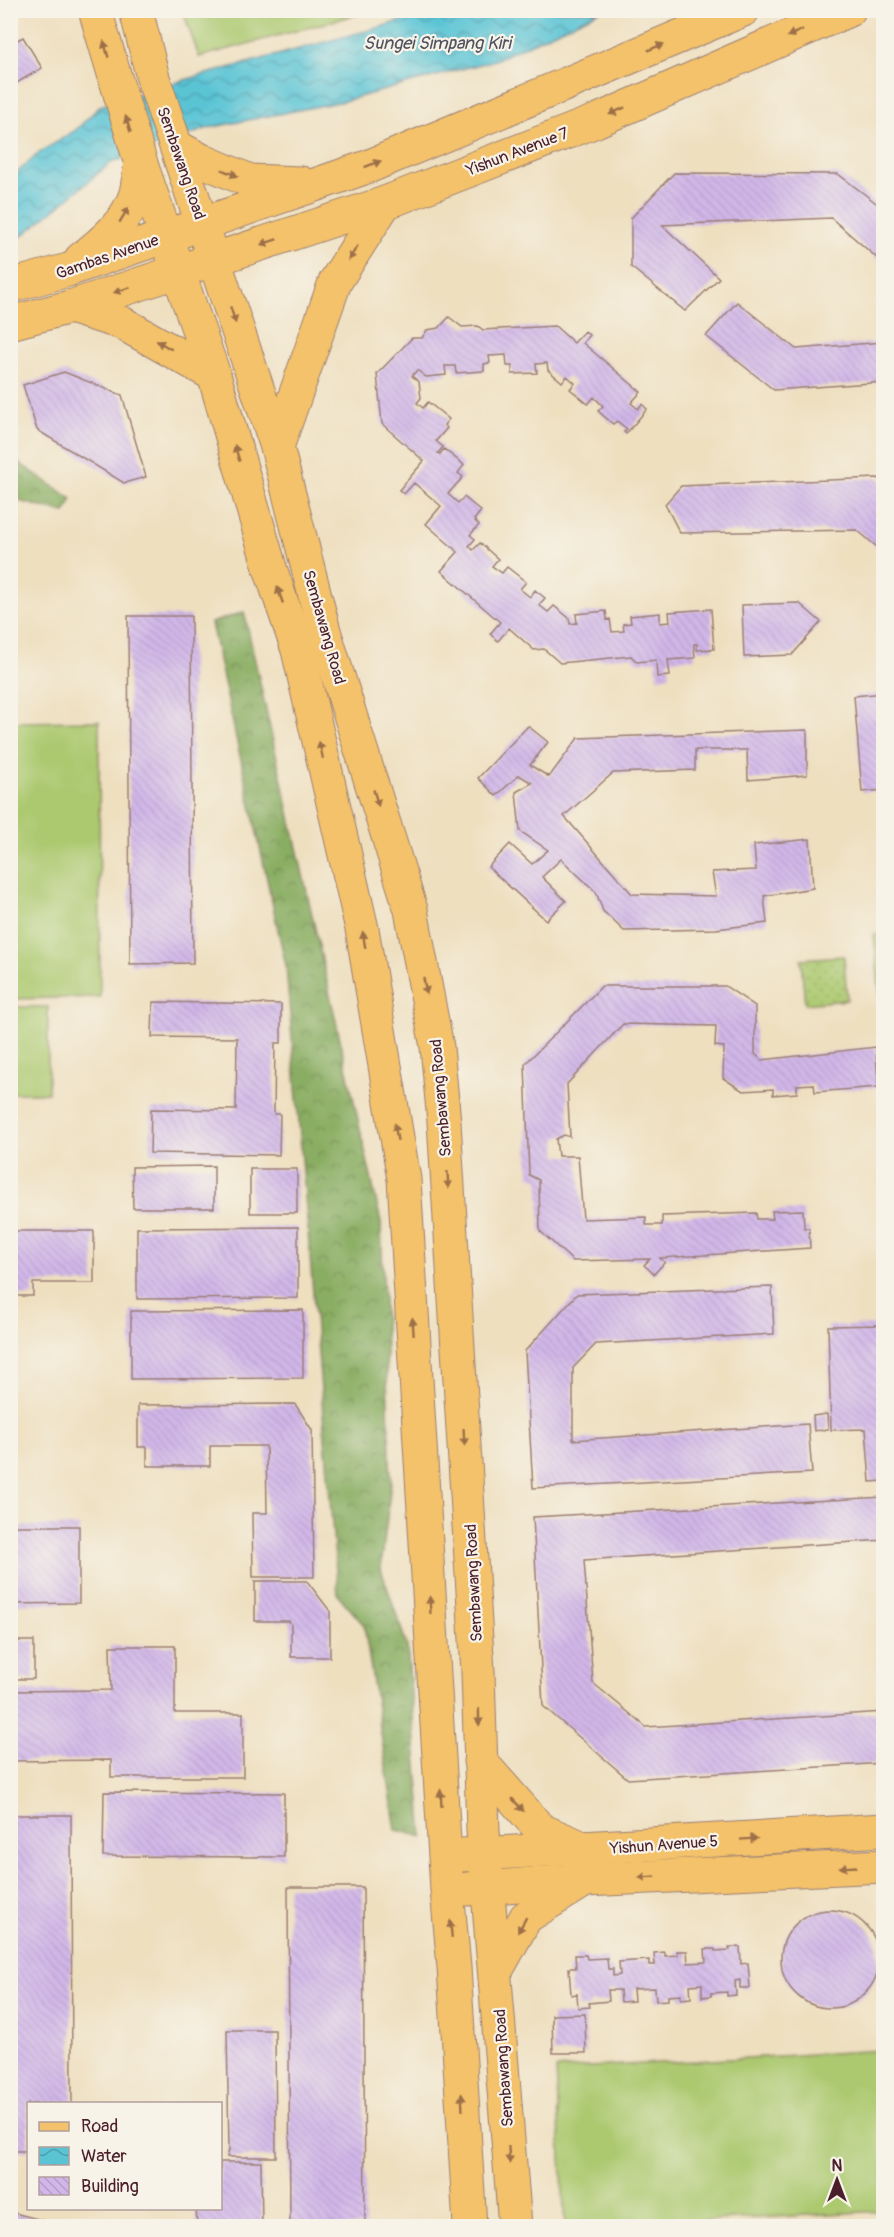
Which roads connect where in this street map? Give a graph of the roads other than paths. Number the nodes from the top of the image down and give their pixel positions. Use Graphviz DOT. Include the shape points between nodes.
graph roads {
  1 [pos="95,10"];
  2 [pos="136,10"];
  3 [pos="743,10"];
  4 [pos="849,10"];
  5 [pos="177,147"];
  6 [pos="140,162"];
  7 [pos="318,183"];
  8 [pos="385,203"];
  9 [pos="202,223"];
  10 [pos="166,236"];
  11 [pos="215,260"];
  12 [pos="68,270"];
  13 [pos="177,272"];
  14 [pos="10,286"];
  15 [pos="70,307"];
  16 [pos="10,323"];
  17 [pos="214,375"];
  18 [pos="277,447"];
  19 [pos="480,1761"];
  20 [pos="884,1830"];
  21 [pos="485,1854"];
  22 [pos="445,1856"];
  23 [pos="586,1865"];
  24 [pos="884,1866"];
  25 [pos="487,1888"];
  26 [pos="447,1890"];
  27 [pos="496,1971"];
  28 [pos="470,2226"];
  29 [pos="514,2226"];
  6 -- 1 [label="main road, Sembawang Road, one-way"];
  2 -- 5 [label="main road, Sembawang Road" via="153,78"];
  7 -- 3 [label="main road, one-way" via="370,166"];
  4 -- 8 [label="main road, Yishun Avenue 7, one-way" via="596,121"];
  5 -- 7 [label="main road, one-way" via="250,181"];
  5 -- 9 [label="main road, Sembawang Road"];
  6 -- 10 [label="main road, Sembawang Road"];
  12 -- 6 [label="main road, one-way" via="109,236 123,218 135,195"];
  7 -- 9 [label="main road"];
  8 -- 11 [label="main road, Yishun Avenue 7, one-way"];
  8 -- 18 [label="main road, one-way" via="335,282"];
  9 -- 10 [label="main road, Gambas Avenue"];
  9 -- 11 [label="main road, Sembawang Road"];
  10 -- 12 [label="main road, Gambas Avenue"];
  10 -- 13 [label="main road, Sembawang Road"];
  11 -- 13 [label="main road, Yishun Avenue 7"];
  11 -- 18 [label="main road, Sembawang Road, one-way"];
  12 -- 14 [label="main road, Gambas Avenue"];
  13 -- 15 [label="main road, one-way"];
  13 -- 17 [label="main road, Sembawang Road"];
  15 -- 16 [label="main road"];
  17 -- 15 [label="main road, one-way" via="122,323"];
  22 -- 17 [label="main road, Sembawang Road, one-way" via="404,1179 362,929 298,650"];
  18 -- 19 [label="main road, Sembawang Road, one-way" via="324,631 411,910 437,1047 478,1672"];
  19 -- 21 [label="main road, Sembawang Road"];
  19 -- 23 [label="main road, one-way" via="541,1830"];
  23 -- 20 [label="main road, Yishun Avenue 5, one-way"];
  21 -- 22 [label="main road, Yishun Avenue 5"];
  21 -- 23 [label="main road, Yishun Avenue 5"];
  21 -- 25 [label="main road, Sembawang Road"];
  22 -- 26 [label="main road, Sembawang Road"];
  24 -- 23 [label="main road, Yishun Avenue 5, one-way"];
  23 -- 25 [label="main road, Yishun Avenue 5"];
  23 -- 27 [label="main road, one-way" via="526,1917"];
  25 -- 26 [label="main road, Yishun Avenue 5"];
  25 -- 27 [label="main road, Sembawang Road"];
  28 -- 26 [label="main road, Sembawang Road, one-way"];
  27 -- 29 [label="main road, Sembawang Road, one-way"];
}
